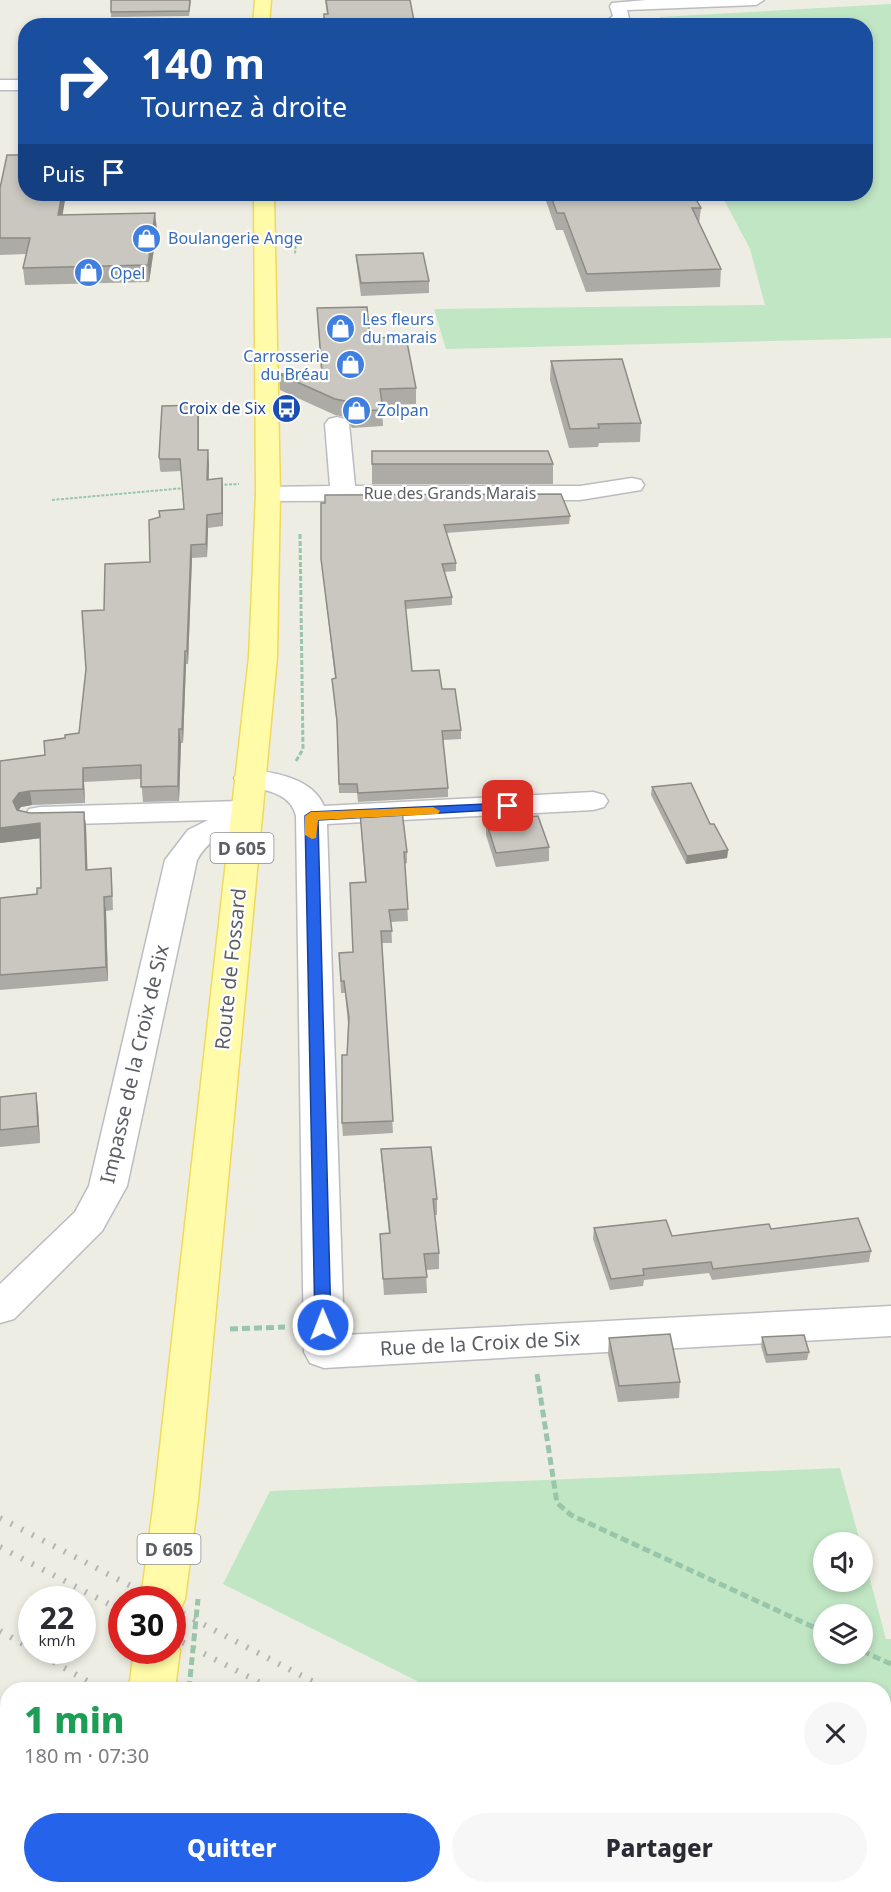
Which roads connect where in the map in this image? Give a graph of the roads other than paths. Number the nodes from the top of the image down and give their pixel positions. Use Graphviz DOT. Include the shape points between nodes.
graph roads {
  1 [pos="263,0"];
  2 [pos="756,0"];
  3 [pos="614,3"];
  4 [pos="262,18"];
  5 [pos="621,18"];
  6 [pos="18,85"];
  7 [pos="0,86"];
  8 [pos="264,201"];
  9 [pos="337,424"];
  10 [pos="632,485"];
  11 [pos="268,488"];
  12 [pos="343,494"];
  13 [pos="593,801"];
  14 [pos="247,804"];
  15 [pos="32,816"];
  16 [pos="311,816"];
  17 [pos="0,1308"];
  18 [pos="891,1321"];
  19 [pos="180,1586"];
  20 [pos="155,1664"];
  21 [pos="153,1682"];
  1 -- 4 [label="main road"];
  2 -- 3 [label="street"];
  3 -- 5 [label="street"];
  6 -- 7 [label="street"];
  8 -- 11 [label="main road, Route de Fossard / D 605"];
  9 -- 12 [label="street"];
  10 -- 12 [label="street, Rue des Grands Marais" via="580,493"];
  11 -- 12 [label="street, Rue des Grands Marais"];
  11 -- 14 [label="main road, Route de Fossard / D 605" via="263,657"];
  13 -- 16 [label="street"];
  14 -- 15 [label="street"];
  14 -- 16 [label="street" via="271,780 307,802"];
  14 -- 17 [label="street, Impasse de la Croix de Six" via="228,824 207,830 189,844 181,860 108,1186 89,1221"];
  14 -- 19 [label="main road, Route de Fossard / D 605" via="176,1500"];
  16 -- 18 [label="street, Rue de la Croix de Six" via="324,1352"];
  20 -- 21 [label="main road"];
}
